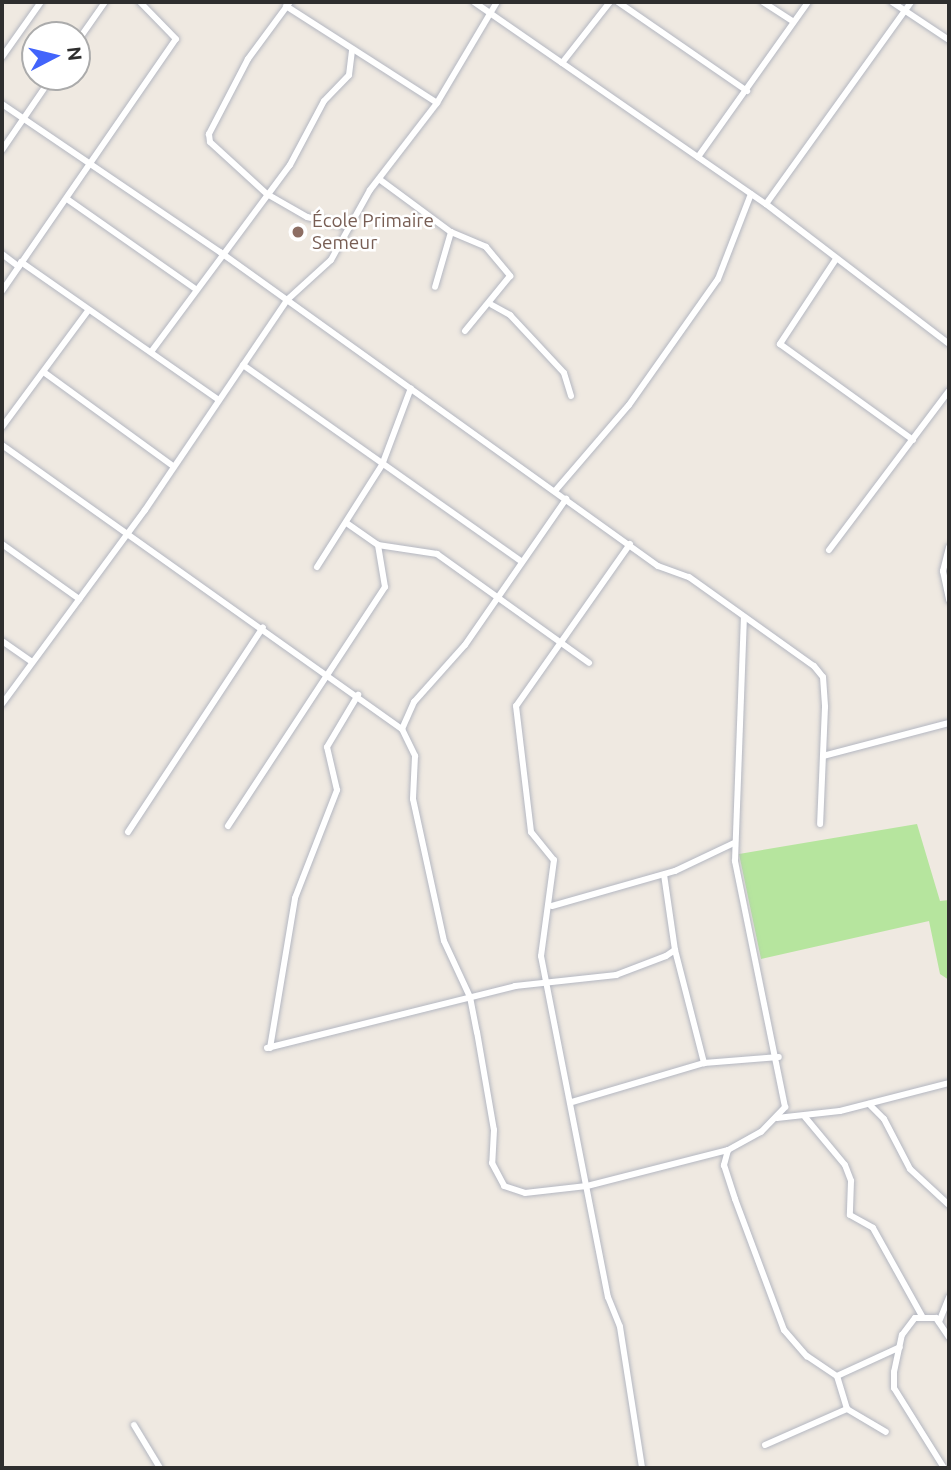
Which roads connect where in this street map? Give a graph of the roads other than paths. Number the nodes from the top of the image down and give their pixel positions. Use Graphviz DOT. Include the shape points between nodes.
graph roads {
  1 [pos="41,2"];
  2 [pos="105,2"];
  3 [pos="141,2"];
  4 [pos="474,2"];
  5 [pos="497,2"];
  6 [pos="610,2"];
  7 [pos="618,2"];
  8 [pos="763,2"];
  9 [pos="808,2"];
  10 [pos="892,2"];
  11 [pos="911,2"];
  12 [pos="288,4"];
  13 [pos="905,11"];
  14 [pos="490,13"];
  15 [pos="792,21"];
  16 [pos="91,22"];
  17 [pos="949,40"];
  18 [pos="352,49"];
  19 [pos="2,57"];
  20 [pos="562,63"];
  21 [pos="42,91"];
  22 [pos="747,91"];
  23 [pos="437,103"];
  24 [pos="2,104"];
  25 [pos="23,118"];
  26 [pos="2,150"];
  27 [pos="698,157"];
  28 [pos="89,165"];
  29 [pos="379,179"];
  30 [pos="267,194"];
  31 [pos="751,194"];
  32 [pos="67,199"];
  33 [pos="766,204"];
  34 [pos="350,227"];
  35 [pos="451,232"];
  36 [pos="220,252"];
  37 [pos="2,254"];
  38 [pos="836,259"];
  39 [pos="20,265"];
  40 [pos="435,286"];
  41 [pos="194,288"];
  42 [pos="2,291"];
  43 [pos="287,300"];
  44 [pos="492,305"];
  45 [pos="87,312"];
  46 [pos="465,331"];
  47 [pos="949,344"];
  48 [pos="151,352"];
  49 [pos="243,365"];
  50 [pos="44,373"];
  51 [pos="411,388"];
  52 [pos="949,391"];
  53 [pos="571,396"];
  54 [pos="219,400"];
  55 [pos="2,427"];
  56 [pos="913,440"];
  57 [pos="2,445"];
  58 [pos="382,465"];
  59 [pos="173,466"];
  60 [pos="555,491"];
  61 [pos="566,499"];
  62 [pos="347,523"];
  63 [pos="128,530"];
  64 [pos="2,544"];
  65 [pos="630,544"];
  66 [pos="378,545"];
  67 [pos="949,547"];
  68 [pos="829,550"];
  69 [pos="521,561"];
  70 [pos="317,567"];
  71 [pos="496,595"];
  72 [pos="79,599"];
  73 [pos="949,600"];
  74 [pos="744,617"];
  75 [pos="263,627"];
  76 [pos="2,641"];
  77 [pos="564,642"];
  78 [pos="31,661"];
  79 [pos="589,663"];
  80 [pos="331,677"];
  81 [pos="358,695"];
  82 [pos="2,704"];
  83 [pos="949,723"];
  84 [pos="402,729"];
  85 [pos="822,756"];
  86 [pos="820,824"];
  87 [pos="228,826"];
  88 [pos="128,832"];
  89 [pos="734,843"];
  90 [pos="664,875"];
  91 [pos="552,906"];
  92 [pos="676,950"];
  93 [pos="546,982"];
  94 [pos="470,997"];
  95 [pos="779,1057"];
  96 [pos="704,1063"];
  97 [pos="949,1083"];
  98 [pos="572,1101"];
  99 [pos="869,1104"];
  100 [pos="805,1117"];
  101 [pos="777,1118"];
  102 [pos="728,1150"];
  103 [pos="587,1186"];
  104 [pos="949,1205"];
  105 [pos="949,1297"];
  106 [pos="922,1316"];
  107 [pos="939,1322"];
  108 [pos="949,1337"];
  109 [pos="900,1347"];
  110 [pos="837,1376"];
  111 [pos="846,1409"];
  112 [pos="134,1425"];
  113 [pos="886,1432"];
  114 [pos="765,1445"];
  115 [pos="160,1468"];
  116 [pos="642,1468"];
  117 [pos="944,1468"];
  1 -- 19 [label="street"];
  2 -- 16 [label="street"];
  3 -- 28 [label="street" via="176,39"];
  4 -- 14 [label="street"];
  5 -- 14 [label="street"];
  6 -- 20 [label="street"];
  7 -- 22 [label="street"];
  8 -- 15 [label="street"];
  9 -- 15 [label="street"];
  10 -- 13 [label="street"];
  11 -- 13 [label="street"];
  12 -- 18 [label="street"];
  12 -- 30 [label="street" via="209,134 232,167"];
  13 -- 17 [label="street"];
  13 -- 33 [label="street"];
  14 -- 20 [label="street"];
  14 -- 23 [label="street"];
  15 -- 22 [label="street"];
  18 -- 23 [label="street"];
  18 -- 30 [label="street" via="349,75 324,101"];
  20 -- 27 [label="street"];
  21 -- 25 [label="street"];
  22 -- 27 [label="street"];
  23 -- 29 [label="street"];
  24 -- 25 [label="street"];
  25 -- 26 [label="street"];
  25 -- 28 [label="street"];
  27 -- 31 [label="street"];
  28 -- 32 [label="street"];
  28 -- 36 [label="street"];
  29 -- 34 [label="street"];
  29 -- 35 [label="street"];
  30 -- 34 [label="street" via="307,217"];
  30 -- 36 [label="street"];
  31 -- 33 [label="street"];
  31 -- 60 [label="street" via="718,279 629,404"];
  32 -- 39 [label="street"];
  32 -- 41 [label="street"];
  33 -- 38 [label="street"];
  34 -- 43 [label="street" via="331,260"];
  35 -- 40 [label="street"];
  35 -- 44 [label="street" via="486,247 508,269 510,281"];
  36 -- 41 [label="street"];
  36 -- 43 [label="street"];
  37 -- 39 [label="street"];
  38 -- 47 [label="street"];
  38 -- 56 [label="street" via="780,344"];
  39 -- 42 [label="street"];
  39 -- 45 [label="street"];
  41 -- 48 [label="street"];
  43 -- 49 [label="street"];
  43 -- 51 [label="street"];
  44 -- 46 [label="street"];
  44 -- 53 [label="street" via="510,315 564,373"];
  45 -- 48 [label="street"];
  45 -- 50 [label="street"];
  48 -- 54 [label="street"];
  49 -- 54 [label="street"];
  49 -- 58 [label="street"];
  50 -- 55 [label="street"];
  50 -- 59 [label="street"];
  51 -- 58 [label="street"];
  51 -- 60 [label="street"];
  52 -- 56 [label="street"];
  54 -- 59 [label="street"];
  56 -- 68 [label="street"];
  57 -- 63 [label="street"];
  58 -- 62 [label="street"];
  58 -- 69 [label="street"];
  59 -- 63 [label="street"];
  60 -- 61 [label="street"];
  61 -- 65 [label="street"];
  61 -- 69 [label="street"];
  62 -- 66 [label="street"];
  62 -- 70 [label="street"];
  63 -- 72 [label="street"];
  63 -- 75 [label="street"];
  64 -- 72 [label="street"];
  65 -- 74 [label="street"];
  65 -- 77 [label="street"];
  66 -- 71 [label="street" via="437,554"];
  66 -- 80 [label="street" via="385,587"];
  67 -- 73 [label="street" via="943,572"];
  69 -- 71 [label="street"];
  71 -- 77 [label="street"];
  71 -- 84 [label="street" via="465,645 414,702"];
  72 -- 78 [label="street"];
  74 -- 85 [label="street" via="823,677"];
  74 -- 89 [label="street"];
  75 -- 80 [label="street"];
  75 -- 88 [label="street"];
  76 -- 78 [label="street"];
  77 -- 79 [label="street"];
  77 -- 91 [label="street" via="516,706 531,832 554,860"];
  78 -- 82 [label="street"];
  80 -- 81 [label="street"];
  80 -- 87 [label="street"];
  81 -- 84 [label="street"];
  81 -- 94 [label="street" via="327,747 337,790 295,898 269,1048 435,1011"];
  83 -- 85 [label="street"];
  84 -- 94 [label="street" via="415,756 413,799 444,942"];
  85 -- 86 [label="street"];
  89 -- 90 [label="street"];
  89 -- 95 [label="street"];
  90 -- 91 [label="street"];
  90 -- 92 [label="street"];
  91 -- 93 [label="street" via="541,947"];
  92 -- 93 [label="street" via="616,975"];
  92 -- 96 [label="street"];
  93 -- 94 [label="street"];
  93 -- 98 [label="street"];
  94 -- 103 [label="street" via="494,1130 496,1175 525,1193"];
  95 -- 96 [label="street"];
  95 -- 101 [label="street" via="785,1107"];
  96 -- 98 [label="street"];
  97 -- 99 [label="street"];
  98 -- 103 [label="street"];
  99 -- 100 [label="street"];
  99 -- 104 [label="street" via="884,1119 910,1169"];
  100 -- 101 [label="street"];
  100 -- 106 [label="street" via="845,1165 851,1181 850,1215 873,1228"];
  101 -- 102 [label="street"];
  102 -- 103 [label="street"];
  102 -- 110 [label="street" via="724,1165 731,1188 784,1330 807,1356"];
  103 -- 116 [label="street" via="608,1297 620,1327"];
  105 -- 107 [label="street"];
  106 -- 107 [label="street"];
  106 -- 109 [label="street" via="909,1324"];
  107 -- 108 [label="street"];
  109 -- 110 [label="street"];
  109 -- 117 [label="street" via="894,1388"];
  110 -- 111 [label="street"];
  111 -- 113 [label="street"];
  111 -- 114 [label="street"];
  112 -- 115 [label="street"];
}
